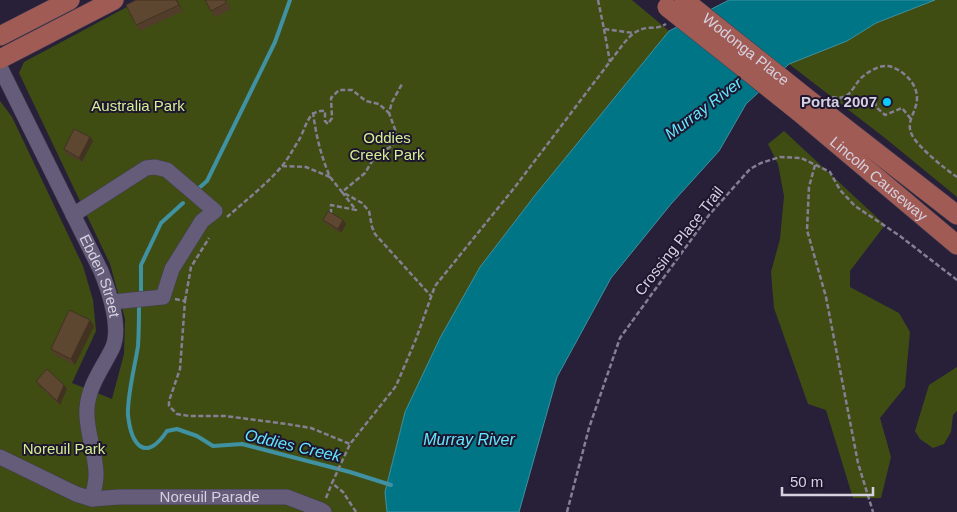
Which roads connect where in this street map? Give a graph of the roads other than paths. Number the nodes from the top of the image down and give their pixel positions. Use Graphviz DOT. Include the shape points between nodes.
graph roads {
  1 [pos="70,0"];
  2 [pos="114,0"];
  3 [pos="670,2"];
  4 [pos="42,7"];
  5 [pos="0,36"];
  6 [pos="0,59"];
  7 [pos="0,67"];
  8 [pos="803,106"];
  9 [pos="73,215"];
  10 [pos="957,215"];
  11 [pos="957,245"];
  12 [pos="112,302"];
  13 [pos="0,457"];
  14 [pos="95,505"];
  15 [pos="322,511"];
  1 -- 4 [label="main road"];
  2 -- 6 [label="main road"];
  3 -- 8 [label="main road, Wodonga Place, bridge"];
  4 -- 5 [label="main road"];
  7 -- 9 [label="lane, Ebden Street"];
  8 -- 10 [label="main road, Lincoln Causeway"];
  8 -- 11 [label="main road, Lincoln Causeway"];
  9 -- 12 [label="lane, Ebden Street" via="101,271"];
  9 -- 12 [label="lane" via="146,168 155,167 167,170 215,211 202,221 172,268 163,297"];
  12 -- 14 [label="lane, Ebden Street" via="113,347 97,374 87,411 96,476"];
  13 -- 14 [label="lane, Noreuil Parade"];
  14 -- 15 [label="lane, Noreuil Parade" via="158,497 287,497"];
}
